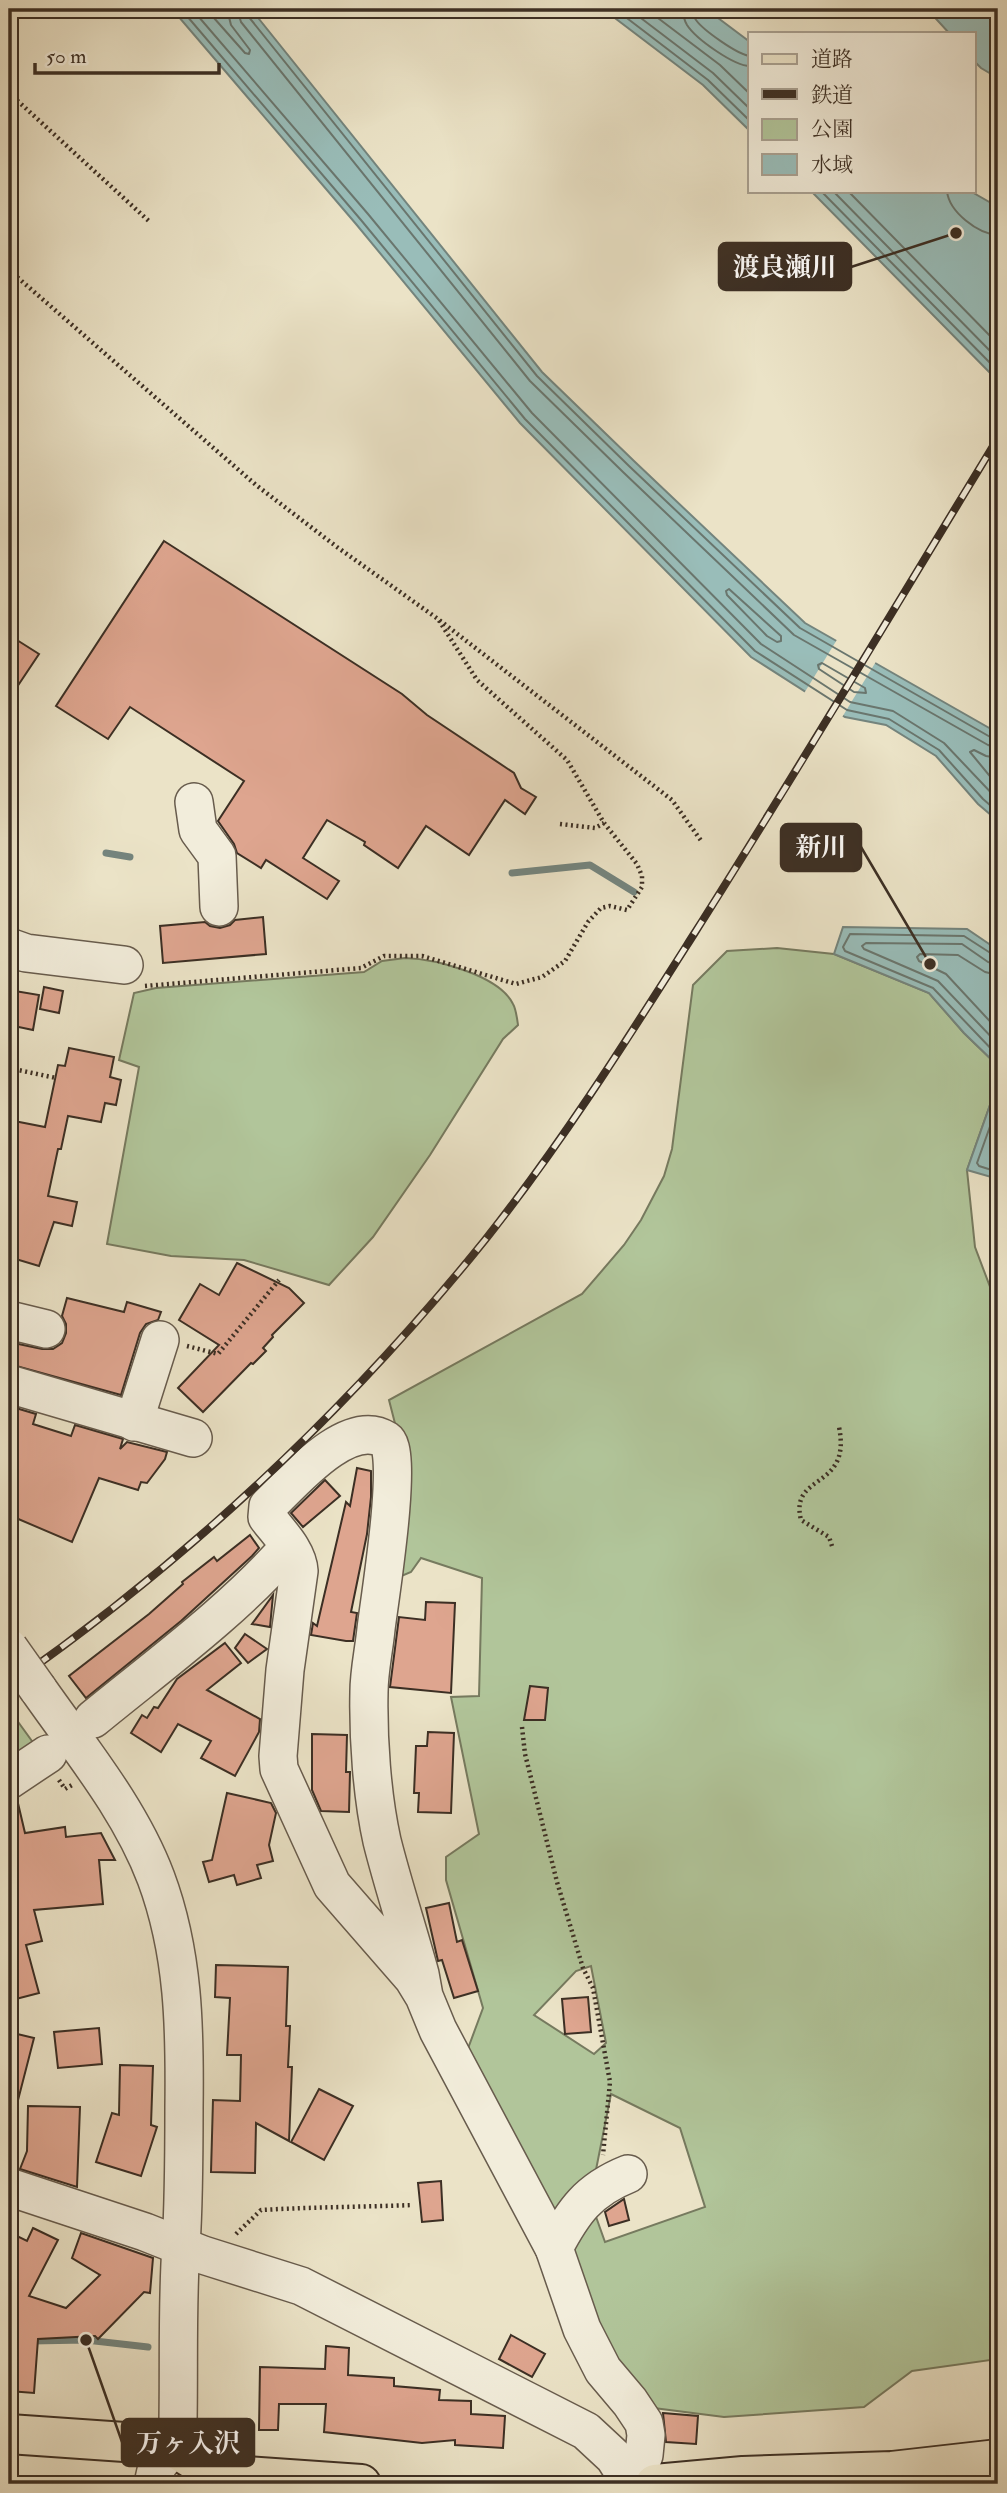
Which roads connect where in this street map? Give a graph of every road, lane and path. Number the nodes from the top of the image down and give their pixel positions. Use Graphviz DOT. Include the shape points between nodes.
graph roads {
  1 [pos="9,93"];
  2 [pos="151,223"];
  3 [pos="9,270"];
  4 [pos="438,619"];
  5 [pos="194,802"];
  6 [pos="604,823"];
  7 [pos="559,824"];
  8 [pos="702,842"];
  9 [pos="219,907"];
  10 [pos="9,947"];
  11 [pos="129,976"];
  12 [pos="9,1068"];
  13 [pos="56,1078"];
  14 [pos="279,1280"];
  15 [pos="9,1320"];
  16 [pos="46,1329"];
  17 [pos="160,1340"];
  18 [pos="9,1384"];
  19 [pos="134,1422"];
  20 [pos="839,1427"];
  21 [pos="193,1438"];
  22 [pos="832,1546"];
  23 [pos="289,1547"];
  24 [pos="9,1648"];
  25 [pos="93,1719"];
  26 [pos="522,1727"];
  27 [pos="424,1996"];
  28 [pos="614,2181"];
  29 [pos="9,2187"];
  30 [pos="414,2205"];
  31 [pos="228,2242"];
  32 [pos="181,2246"];
  33 [pos="554,2248"];
  34 [pos="9,2434"];
  35 [pos="173,2447"];
  36 [pos="998,2459"];
  37 [pos="874,2478"];
  38 [pos="153,2484"];
  39 [pos="361,2484"];
  40 [pos="632,2484"];
  41 [pos="655,2484"];
  1 -- 2 [label="path"];
  3 -- 4 [label="path" via="256,485"];
  4 -- 6 [label="path" via="477,680 567,760"];
  4 -- 8 [label="path" via="672,800"];
  5 -- 9 [label="street" via="198,830 217,856"];
  6 -- 7 [label="path" via="595,828"];
  6 -- 11 [label="path" via="637,864 642,887 627,910 601,908 565,961 542,977 516,984 450,963 404,955 379,957 361,968 186,984"];
  10 -- 11 [label="street"];
  12 -- 13 [label="path"];
  14 -- 17 [label="path" via="218,1354"];
  15 -- 16 [label="street"];
  17 -- 19 [label="street"];
  18 -- 19 [label="street"];
  19 -- 21 [label="street"];
  20 -- 22 [label="path" via="841,1455 836,1465 800,1500 801,1520 829,1537"];
  23 -- 25 [label="street" via="194,1636"];
  23 -- 27 [label="street" via="299,1571 285,1670 279,1769 332,1885"];
  23 -- 27 [label="street" via="267,1517 268,1506 336,1445 364,1437 387,1441 392,1447 394,1485 369,1691 372,1758 382,1840"];
  24 -- 32 [label="street, bridge" via="134,1832 167,1913 185,2026"];
  26 -- 28 [label="path" via="557,1882 593,1988 610,2082"];
  27 -- 33 [label="street"];
  28 -- 33 [label="street" via="570,2216"];
  29 -- 32 [label="street"];
  30 -- 31 [label="path" via="261,2210"];
  32 -- 35 [label="street" via="178,2421"];
  32 -- 40 [label="street" via="301,2286 586,2431 614,2457"];
  33 -- 40 [label="street" via="582,2329 603,2370 644,2423 643,2455"];
  34 -- 35 [label="main road"];
  35 -- 38 [label="street" via="157,2466"];
  35 -- 39 [label="main road" via="216,2474"];
  36 -- 37 [label="main road"];
  37 -- 41 [label="main road" via="743,2476"];
}
